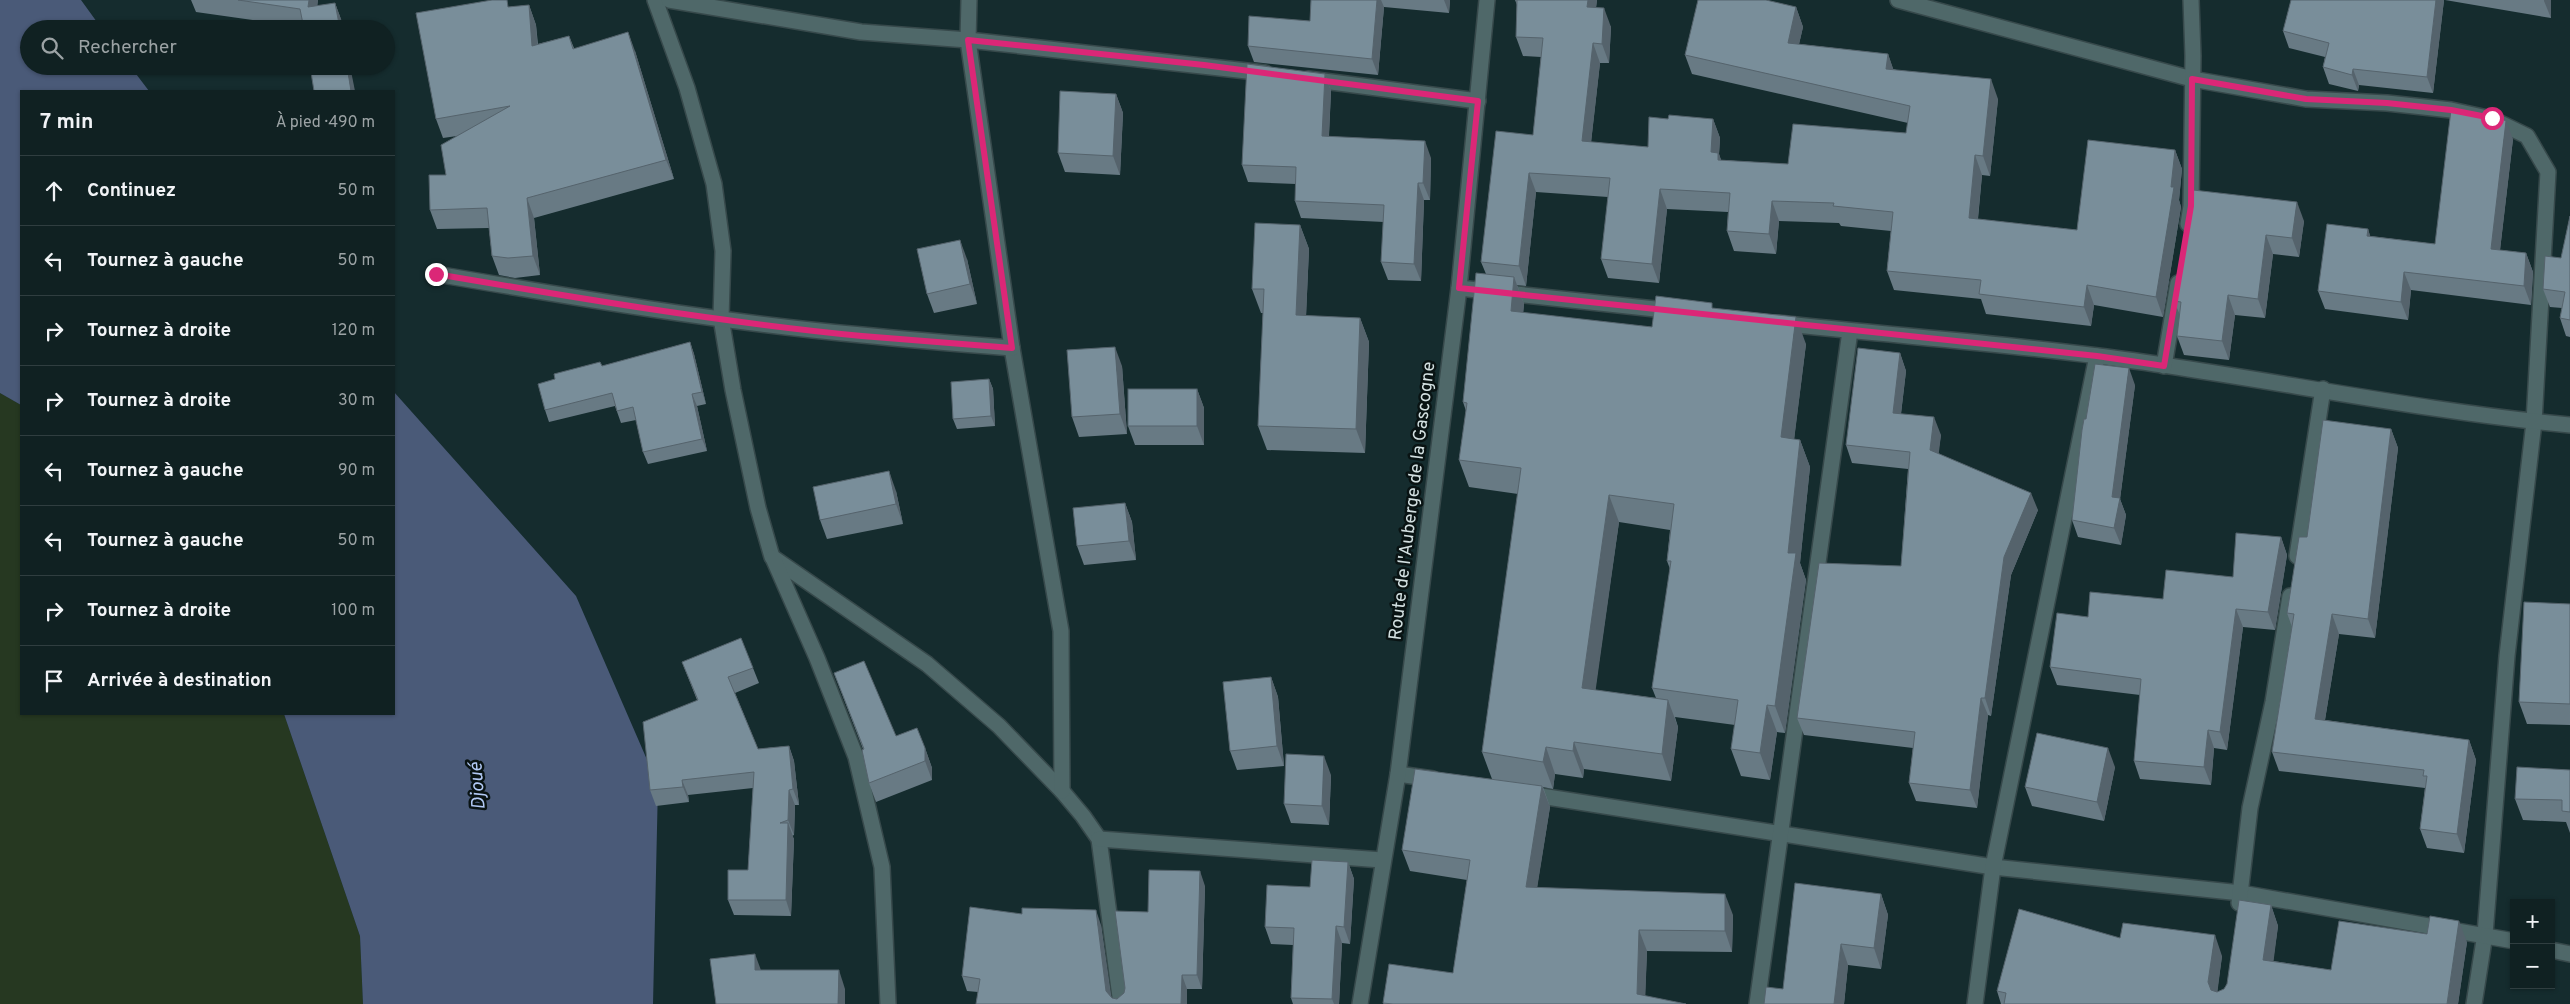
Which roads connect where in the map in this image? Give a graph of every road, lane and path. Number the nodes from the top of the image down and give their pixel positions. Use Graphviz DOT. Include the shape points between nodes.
graph roads {
  1 [pos="655,0"];
  2 [pos="669,0"];
  3 [pos="968,0"];
  4 [pos="1487,0"];
  5 [pos="1898,0"];
  6 [pos="2191,0"];
  7 [pos="968,40"];
  8 [pos="2192,79"];
  9 [pos="1478,101"];
  10 [pos="2186,234"];
  11 [pos="2180,272"];
  12 [pos="436,274"];
  13 [pos="1459,288"];
  14 [pos="1694,314"];
  15 [pos="721,318"];
  16 [pos="1762,321"];
  17 [pos="1850,331"];
  18 [pos="1012,348"];
  19 [pos="2097,356"];
  20 [pos="2164,366"];
  21 [pos="2323,389"];
  22 [pos="2534,422"];
  23 [pos="2570,425"];
  24 [pos="772,556"];
  25 [pos="1398,774"];
  26 [pos="1447,782"];
  27 [pos="1062,791"];
  28 [pos="1516,792"];
  29 [pos="1781,833"];
  30 [pos="1099,839"];
  31 [pos="1382,860"];
  32 [pos="1993,866"];
  33 [pos="2241,893"];
  34 [pos="2237,921"];
  35 [pos="2485,934"];
  36 [pos="2510,940"];
  37 [pos="2555,951"];
  38 [pos="2570,954"];
  39 [pos="888,1004"];
  40 [pos="1121,1004"];
  41 [pos="1360,1004"];
  42 [pos="1757,1004"];
  43 [pos="1975,1004"];
  44 [pos="2474,1004"];
  1 -- 15 [label="street" via="687,88 714,184 723,251"];
  2 -- 7 [label="street" via="861,32"];
  3 -- 7 [label="street"];
  4 -- 9 [label="street, Route de l'Auberge de la Gascogne"];
  5 -- 8 [label="street"];
  6 -- 8 [label="street"];
  7 -- 9 [label="street"];
  7 -- 18 [label="street"];
  8 -- 10 [label="street" via="2191,206"];
  8 -- 22 [label="street" via="2306,99 2451,110 2492,118 2527,136 2548,172"];
  9 -- 13 [label="street, Route de l'Auberge de la Gascogne"];
  11 -- 20 [label="street"];
  12 -- 15 [label="street"];
  13 -- 14 [label="street"];
  13 -- 25 [label="street, Route de l'Auberge de la Gascogne"];
  15 -- 18 [label="street" via="860,335"];
  15 -- 24 [label="street" via="756,499"];
  16 -- 17 [label="street"];
  17 -- 19 [label="street"];
  17 -- 29 [label="street"];
  18 -- 27 [label="street" via="1061,631"];
  19 -- 20 [label="street"];
  19 -- 32 [label="street"];
  20 -- 21 [label="street"];
  21 -- 22 [label="street" via="2428,409"];
  21 -- 33 [label="street" via="2273,702 2250,808"];
  22 -- 23 [label="street"];
  22 -- 35 [label="street" via="2508,656"];
  24 -- 27 [label="street" via="928,664 999,726"];
  24 -- 39 [label="street" via="856,758 882,866"];
  25 -- 26 [label="street"];
  25 -- 31 [label="street, Route de l'Auberge de la Gascogne"];
  27 -- 30 [label="street"];
  28 -- 29 [label="street"];
  29 -- 32 [label="street"];
  29 -- 42 [label="street"];
  30 -- 31 [label="street"];
  30 -- 40 [label="street"];
  31 -- 41 [label="street, Route de l'Auberge de la Gascogne"];
  32 -- 33 [label="street"];
  32 -- 43 [label="street"];
  33 -- 34 [label="street"];
  33 -- 35 [label="street"];
  35 -- 36 [label="street"];
  35 -- 44 [label="street"];
  37 -- 38 [label="street"];
}
